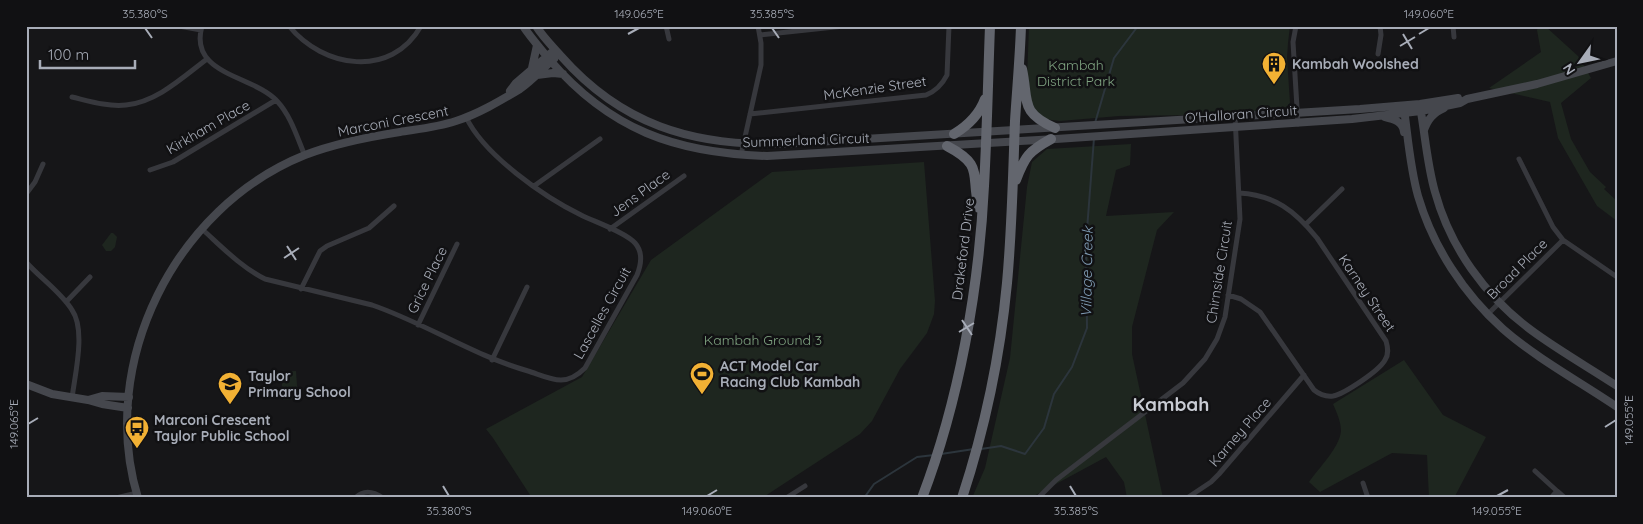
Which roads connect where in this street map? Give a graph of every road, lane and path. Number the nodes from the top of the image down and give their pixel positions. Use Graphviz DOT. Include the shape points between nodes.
graph roads {
  1 [pos="179,26"];
  2 [pos="289,26"];
  3 [pos="421,26"];
  4 [pos="523,26"];
  5 [pos="536,26"];
  6 [pos="666,26"];
  7 [pos="758,26"];
  8 [pos="844,26"];
  9 [pos="949,26"];
  10 [pos="990,26"];
  11 [pos="1021,26"];
  12 [pos="1296,26"];
  13 [pos="1380,26"];
  14 [pos="1453,26"];
  15 [pos="202,28"];
  16 [pos="760,35"];
  17 [pos="1454,37"];
  18 [pos="669,39"];
  19 [pos="537,45"];
  20 [pos="557,52"];
  21 [pos="1378,54"];
  22 [pos="1020,58"];
  23 [pos="208,59"];
  24 [pos="549,59"];
  25 [pos="1617,61"];
  26 [pos="533,73"];
  27 [pos="562,74"];
  28 [pos="988,93"];
  29 [pos="72,98"];
  30 [pos="276,100"];
  31 [pos="1464,101"];
  32 [pos="1421,107"];
  33 [pos="1404,109"];
  34 [pos="1297,112"];
  35 [pos="750,114"];
  36 [pos="1235,116"];
  37 [pos="1378,116"];
  38 [pos="466,117"];
  39 [pos="1298,124"];
  40 [pos="1055,128"];
  41 [pos="1235,128"];
  42 [pos="1015,130"];
  43 [pos="1424,130"];
  44 [pos="986,132"];
  45 [pos="954,134"];
  46 [pos="600,139"];
  47 [pos="1052,139"];
  48 [pos="1015,142"];
  49 [pos="744,144"];
  50 [pos="986,144"];
  51 [pos="947,146"];
  52 [pos="1409,147"];
  53 [pos="741,155"];
  54 [pos="305,156"];
  55 [pos="1519,159"];
  56 [pos="43,164"];
  57 [pos="150,170"];
  58 [pos="684,176"];
  59 [pos="534,186"];
  60 [pos="1013,187"];
  61 [pos="1342,189"];
  62 [pos="1434,190"];
  63 [pos="1239,193"];
  64 [pos="26,194"];
  65 [pos="1418,195"];
  66 [pos="394,206"];
  67 [pos="982,217"];
  68 [pos="1306,224"];
  69 [pos="202,229"];
  70 [pos="610,229"];
  71 [pos="1563,240"];
  72 [pos="457,244"];
  73 [pos="26,262"];
  74 [pos="1617,277"];
  75 [pos="90,278"];
  76 [pos="527,287"];
  77 [pos="301,289"];
  78 [pos="1228,295"];
  79 [pos="66,302"];
  80 [pos="1500,302"];
  81 [pos="1488,314"];
  82 [pos="418,325"];
  83 [pos="492,360"];
  84 [pos="1304,375"];
  85 [pos="26,384"];
  86 [pos="1617,386"];
  87 [pos="129,397"];
  88 [pos="72,398"];
  89 [pos="88,400"];
  90 [pos="1617,407"];
  91 [pos="128,408"];
  92 [pos="1535,471"];
  93 [pos="1363,482"];
  94 [pos="805,486"];
  95 [pos="1557,491"];
  96 [pos="138,495"];
  97 [pos="116,498"];
  98 [pos="355,498"];
  99 [pos="383,498"];
  100 [pos="786,498"];
  101 [pos="922,498"];
  102 [pos="962,498"];
  103 [pos="1038,498"];
  104 [pos="1187,498"];
  105 [pos="1368,498"];
  106 [pos="1550,498"];
  107 [pos="1565,498"];
  1 -- 15 [label="street"];
  2 -- 3 [label="street" via="314,49 335,58 359,62 393,55 408,44"];
  4 -- 19 [label="street, Summerland Circuit"];
  5 -- 20 [label="street, Summerland Circuit"];
  6 -- 18 [label="street"];
  7 -- 16 [label="street"];
  8 -- 16 [label="street"];
  9 -- 35 [label="street, McKenzie Street" via="947,75 934,92"];
  10 -- 28 [label="highway, Drakeford Drive"];
  11 -- 22 [label="highway"];
  12 -- 34 [label="street" via="1293,42"];
  13 -- 21 [label="street"];
  14 -- 17 [label="street"];
  15 -- 23 [label="street" via="201,46"];
  16 -- 35 [label="street" via="761,66"];
  19 -- 24 [label="street, Summerland Circuit"];
  19 -- 26 [label="street"];
  20 -- 24 [label="street, Marconi Crescent"];
  20 -- 49 [label="street, Summerland Circuit" via="595,90 639,117 689,136"];
  22 -- 40 [label="highway" via="1029,107 1037,118"];
  22 -- 42 [label="highway"];
  23 -- 29 [label="street" via="163,92 138,103 113,105"];
  23 -- 30 [label="street" via="219,70 257,86"];
  24 -- 26 [label="street, Marconi Crescent"];
  24 -- 27 [label="street, Summerland Circuit"];
  25 -- 31 [label="street, O'Halloran Circuit"];
  26 -- 27 [label="street"];
  26 -- 38 [label="street, Marconi Crescent" via="520,88"];
  27 -- 53 [label="street, Summerland Circuit" via="599,106 641,131 691,148"];
  28 -- 44 [label="highway, Drakeford Drive"];
  28 -- 45 [label="highway" via="972,121"];
  30 -- 54 [label="street" via="284,110"];
  30 -- 57 [label="street, Kirkham Place" via="173,162"];
  31 -- 32 [label="street, O'Halloran Circuit" via="1461,98"];
  31 -- 43 [label="street" via="1434,114"];
  32 -- 33 [label="street, O'Halloran Circuit"];
  32 -- 43 [label="street"];
  33 -- 34 [label="street, O'Halloran Circuit"];
  33 -- 37 [label="street, O'Halloran Circuit"];
  33 -- 52 [label="street"];
  34 -- 36 [label="street, O'Halloran Circuit"];
  34 -- 39 [label="street"];
  35 -- 49 [label="street"];
  36 -- 40 [label="street, O'Halloran Circuit"];
  36 -- 41 [label="street, Chirnside Circuit"];
  37 -- 39 [label="street, O'Halloran Circuit"];
  37 -- 52 [label="street" via="1391,118 1402,125"];
  38 -- 54 [label="street, Marconi Crescent" via="439,126 360,138"];
  38 -- 59 [label="street, Lascelles Circuit" via="486,146"];
  39 -- 41 [label="street, O'Halloran Circuit"];
  40 -- 42 [label="street, O'Halloran Circuit"];
  41 -- 47 [label="street, O'Halloran Circuit"];
  41 -- 63 [label="street, Chirnside Circuit"];
  42 -- 44 [label="street, Summerland Circuit"];
  42 -- 48 [label="highway"];
  43 -- 62 [label="street"];
  44 -- 45 [label="street, Summerland Circuit"];
  44 -- 50 [label="highway, Drakeford Drive"];
  45 -- 49 [label="street, Summerland Circuit"];
  46 -- 59 [label="street"];
  47 -- 48 [label="street, O'Halloran Circuit"];
  47 -- 60 [label="highway" via="1028,155"];
  48 -- 50 [label="street, Summerland Circuit"];
  48 -- 60 [label="highway"];
  49 -- 53 [label="street"];
  50 -- 51 [label="street, Summerland Circuit"];
  50 -- 67 [label="highway, Drakeford Drive"];
  51 -- 53 [label="street, Summerland Circuit" via="781,156"];
  51 -- 67 [label="highway" via="966,157 973,168"];
  52 -- 65 [label="street"];
  54 -- 69 [label="street, Marconi Crescent" via="246,189"];
  55 -- 71 [label="street, Broad Place"];
  56 -- 64 [label="street"];
  58 -- 70 [label="street, Jens Place"];
  59 -- 70 [label="street, Lascelles Circuit" via="573,211"];
  60 -- 102 [label="highway" via="998,358 983,428"];
  61 -- 68 [label="street"];
  62 -- 65 [label="street"];
  62 -- 80 [label="street" via="1460,251"];
  63 -- 68 [label="street, Karney Street" via="1277,202"];
  63 -- 78 [label="street, Chirnside Circuit" via="1240,219"];
  65 -- 81 [label="street" via="1446,259"];
  66 -- 77 [label="street" via="368,228 320,251"];
  67 -- 101 [label="highway, Drakeford Drive" via="976,273 954,394"];
  68 -- 84 [label="street, Karney Street" via="1386,341 1388,351 1379,368 1335,396 1317,392"];
  69 -- 77 [label="street, Lascelles Circuit" via="252,272"];
  69 -- 87 [label="street, Marconi Crescent" via="174,265 154,301 135,360"];
  70 -- 83 [label="street, Lascelles Circuit" via="634,242 640,253 640,266 585,368 576,376 561,380"];
  71 -- 74 [label="street, Broad Place"];
  71 -- 80 [label="street, Broad Place"];
  72 -- 82 [label="street, Grice Place"];
  73 -- 79 [label="street"];
  75 -- 79 [label="street"];
  76 -- 83 [label="street"];
  77 -- 82 [label="street, Lascelles Circuit" via="372,305"];
  78 -- 84 [label="street, Karney Street" via="1241,299 1260,312"];
  78 -- 103 [label="street, Chirnside Circuit" via="1217,339 1195,372 1056,480"];
  79 -- 88 [label="street" via="73,310 79,329"];
  80 -- 81 [label="street, Broad Place"];
  80 -- 86 [label="street" via="1531,329"];
  81 -- 90 [label="street" via="1522,344"];
  82 -- 83 [label="street, Lascelles Circuit"];
  84 -- 104 [label="street, Karney Place" via="1219,474"];
  85 -- 88 [label="street"];
  87 -- 89 [label="street" via="102,396"];
  87 -- 91 [label="street, Marconi Crescent"];
  88 -- 89 [label="street"];
  89 -- 91 [label="street"];
  91 -- 96 [label="street, Marconi Crescent" via="129,446"];
  92 -- 95 [label="street"];
  93 -- 105 [label="street"];
  94 -- 100 [label="street"];
  95 -- 106 [label="street"];
  95 -- 107 [label="street"];
  96 -- 97 [label="street"];
  98 -- 99 [label="street" via="371,491"];
}
